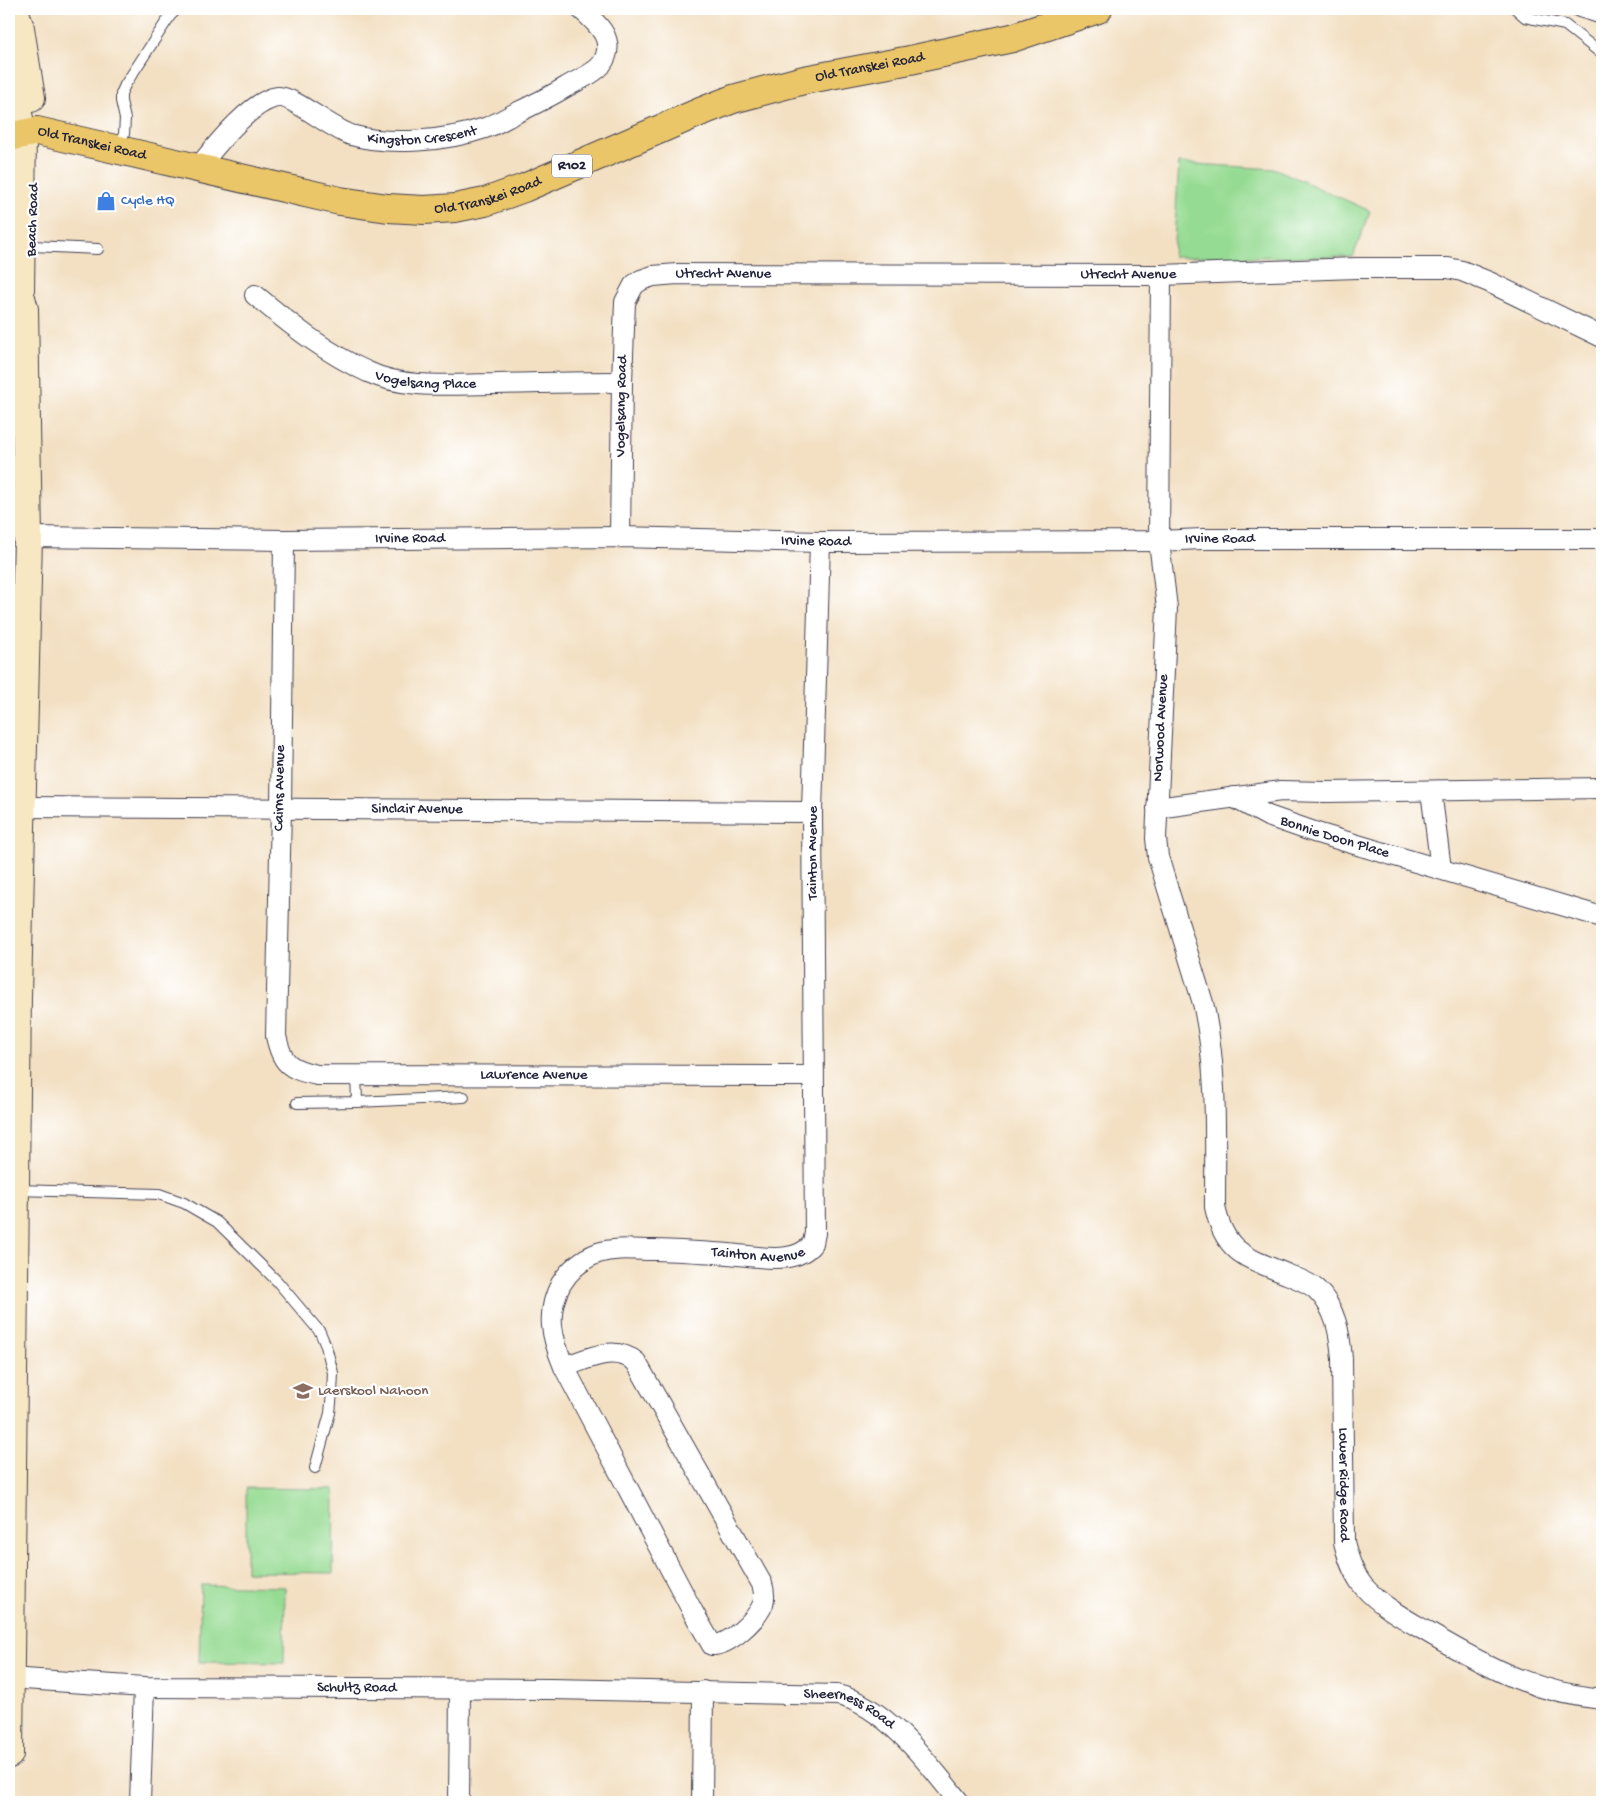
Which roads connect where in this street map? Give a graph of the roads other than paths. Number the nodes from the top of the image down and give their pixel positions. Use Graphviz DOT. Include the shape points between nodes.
graph roads {
  1 [pos="176,9"];
  2 [pos="580,9"];
  3 [pos="1098,9"];
  4 [pos="1516,9"];
  5 [pos="1577,10"];
  6 [pos="1602,19"];
  7 [pos="1571,28"];
  8 [pos="16,40"];
  9 [pos="1602,54"];
  10 [pos="22,134"];
  11 [pos="118,151"];
  12 [pos="197,169"];
  13 [pos="21,247"];
  14 [pos="98,249"];
  15 [pos="1161,275"];
  16 [pos="641,280"];
  17 [pos="255,295"];
  18 [pos="1602,337"];
  19 [pos="622,382"];
  20 [pos="620,537"];
  21 [pos="28,538"];
  22 [pos="1602,539"];
  23 [pos="284,540"];
  24 [pos="1159,541"];
  25 [pos="820,542"];
  26 [pos="1602,788"];
  27 [pos="1430,790"];
  28 [pos="1233,797"];
  29 [pos="22,807"];
  30 [pos="1156,808"];
  31 [pos="281,809"];
  32 [pos="812,812"];
  33 [pos="1441,869"];
  34 [pos="1602,918"];
  35 [pos="276,1036"];
  36 [pos="356,1074"];
  37 [pos="813,1076"];
  38 [pos="464,1096"];
  39 [pos="357,1102"];
  40 [pos="297,1103"];
  41 [pos="13,1109"];
  42 [pos="1215,1174"];
  43 [pos="15,1190"];
  44 [pos="11,1258"];
  45 [pos="564,1367"];
  46 [pos="10,1432"];
  47 [pos="316,1468"];
  48 [pos="9,1678"];
  49 [pos="144,1687"];
  50 [pos="460,1689"];
  51 [pos="703,1691"];
  52 [pos="1602,1699"];
  53 [pos="9,1754"];
  54 [pos="140,1802"];
  55 [pos="459,1802"];
  56 [pos="702,1802"];
  57 [pos="959,1802"];
  1 -- 11 [label="lane" via="125,85 120,101 125,118 124,134"];
  2 -- 12 [label="street, Kingston Crescent" via="608,41 606,58 599,68 486,128 450,137 405,141 366,138 350,135 293,101 276,97 254,108 240,120"];
  3 -- 12 [label="main road, Old Transkei Road / R102" via="1012,38 804,80 733,99 524,188 485,202 455,208 388,208 340,201"];
  4 -- 7 [label="lane" via="1525,17"];
  5 -- 6 [label="lane"];
  5 -- 7 [label="lane"];
  7 -- 9 [label="lane"];
  8 -- 10 [label="street, Beach Road"];
  10 -- 11 [label="main road, Old Transkei Road / R102"];
  10 -- 13 [label="street, Beach Road"];
  11 -- 12 [label="main road, Old Transkei Road / R102"];
  13 -- 14 [label="lane"];
  13 -- 21 [label="street, Beach Road"];
  15 -- 16 [label="street, Utrecht Avenue" via="677,274"];
  15 -- 18 [label="street, Utrecht Avenue" via="1448,268 1488,282"];
  15 -- 24 [label="street, Norwood Avenue"];
  16 -- 19 [label="street, Vogelsang Road" via="634,285 626,302"];
  17 -- 19 [label="street, Vogelsang Place" via="288,322 338,355 369,373 390,379 447,384"];
  19 -- 20 [label="street, Vogelsang Road"];
  20 -- 23 [label="street, Irvine Road"];
  20 -- 25 [label="street, Irvine Road"];
  21 -- 23 [label="street, Irvine Road"];
  21 -- 29 [label="street, Beach Road"];
  22 -- 24 [label="street, Irvine Road"];
  23 -- 31 [label="street, Cairns Avenue"];
  24 -- 25 [label="street, Irvine Road"];
  24 -- 30 [label="street, Norwood Avenue" via="1167,608"];
  25 -- 32 [label="street, Tainton Avenue"];
  26 -- 27 [label="street, Bonnie Doon Place"];
  27 -- 28 [label="street, Bonnie Doon Place" via="1281,791"];
  27 -- 33 [label="street"];
  28 -- 30 [label="street, Bonnie Doon Place"];
  28 -- 33 [label="street, Bonnie Doon Place" via="1268,816"];
  29 -- 31 [label="street, Sinclair Avenue"];
  29 -- 41 [label="street, Beach Road"];
  30 -- 42 [label="street, Norwood Avenue" via="1158,857 1208,1025 1215,1092"];
  31 -- 32 [label="street, Sinclair Avenue"];
  31 -- 35 [label="street, Cairns Avenue"];
  32 -- 37 [label="street, Tainton Avenue"];
  33 -- 34 [label="street, Bonnie Doon Place"];
  35 -- 36 [label="street, Lawrence Avenue" via="284,1061 291,1067 317,1075"];
  36 -- 37 [label="street, Lawrence Avenue"];
  36 -- 39 [label="lane"];
  37 -- 45 [label="street, Tainton Avenue" via="815,1233 810,1247 782,1259 627,1249 586,1258 568,1273 553,1307 551,1328"];
  38 -- 39 [label="lane"];
  39 -- 40 [label="lane"];
  41 -- 43 [label="street, Beach Road"];
  42 -- 52 [label="street, Lower Ridge Road" via="1215,1207 1222,1233 1228,1241 1246,1256 1306,1282 1333,1312 1342,1360 1344,1542 1351,1566 1364,1586 1374,1597 1413,1624 1495,1670 1548,1690"];
  43 -- 44 [label="street, Beach Road"];
  43 -- 47 [label="lane" via="159,1194 184,1202 218,1222 277,1282 320,1332 326,1346 333,1373 332,1393"];
  44 -- 46 [label="street, Beach Road"];
  45 -- 45 [label="street, Tainton Avenue" via="692,1612 712,1645 725,1643 755,1616 764,1600 762,1584 636,1362 624,1355 607,1353"];
  46 -- 48 [label="street, Beach Road"];
  48 -- 49 [label="street, Schultz Road"];
  48 -- 53 [label="street, Beach Road"];
  49 -- 50 [label="street, Schultz Road"];
  49 -- 54 [label="street"];
  50 -- 51 [label="street, Schultz Road"];
  50 -- 55 [label="street"];
  51 -- 56 [label="street"];
  51 -- 57 [label="street, Sheerness Road" via="826,1693 858,1701 884,1718 929,1764"];
}
